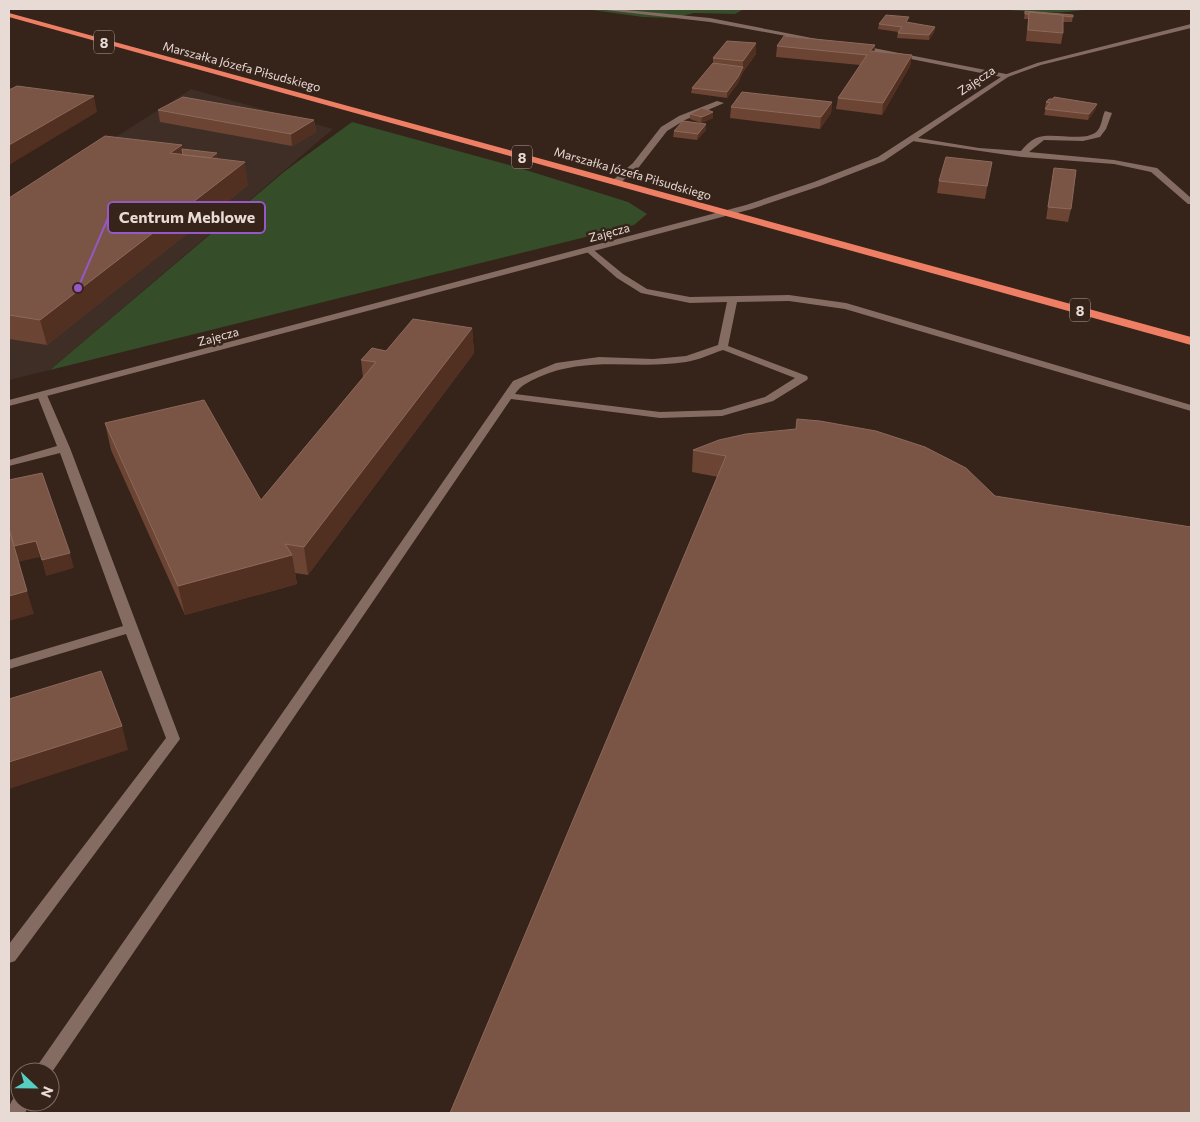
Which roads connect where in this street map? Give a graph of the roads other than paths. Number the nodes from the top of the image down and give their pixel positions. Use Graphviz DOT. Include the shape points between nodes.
graph roads {
  1 [pos="600,9"];
  2 [pos="9,15"];
  3 [pos="1191,26"];
  4 [pos="841,44"];
  5 [pos="850,46"];
  6 [pos="1006,76"];
  7 [pos="720,103"];
  8 [pos="1108,113"];
  9 [pos="912,139"];
  10 [pos="1022,155"];
  11 [pos="616,182"];
  12 [pos="1191,202"];
  13 [pos="725,213"];
  14 [pos="590,250"];
  15 [pos="732,301"];
  16 [pos="1191,341"];
  17 [pos="723,347"];
  18 [pos="42,395"];
  19 [pos="508,396"];
  20 [pos="9,403"];
  21 [pos="1191,408"];
  22 [pos="64,448"];
  23 [pos="9,463"];
  24 [pos="130,628"];
  25 [pos="9,665"];
  26 [pos="9,956"];
  27 [pos="49,1062"];
  1 -- 4 [label="street" via="710,20"];
  2 -- 11 [label="highway, Marszałka Józefa Piłsudskiego / 8"];
  3 -- 6 [label="street, Zajęcza" via="1039,64"];
  5 -- 6 [label="street"];
  6 -- 9 [label="street, Zajęcza"];
  7 -- 11 [label="street" via="664,129 636,165"];
  8 -- 10 [label="street" via="1097,135 1044,138 1033,143"];
  9 -- 10 [label="street"];
  9 -- 13 [label="street, Zajęcza" via="882,159"];
  10 -- 12 [label="street" via="1114,162 1154,170"];
  11 -- 13 [label="highway, Marszałka Józefa Piłsudskiego / 8"];
  13 -- 14 [label="street, Zajęcza"];
  13 -- 16 [label="highway, Marszałka Józefa Piłsudskiego / 8"];
  14 -- 15 [label="street" via="620,276 644,291 690,300"];
  14 -- 18 [label="street, Zajęcza"];
  15 -- 17 [label="street"];
  15 -- 21 [label="street" via="789,298 846,306"];
  17 -- 19 [label="street" via="687,359 653,362 599,360 556,366 517,383"];
  17 -- 19 [label="street" via="802,378 770,399 722,413 660,416"];
  18 -- 20 [label="street, Zajęcza"];
  18 -- 22 [label="street"];
  19 -- 27 [label="street"];
  22 -- 23 [label="street"];
  22 -- 24 [label="street"];
  24 -- 25 [label="street"];
  24 -- 26 [label="street" via="173,739"];
}
